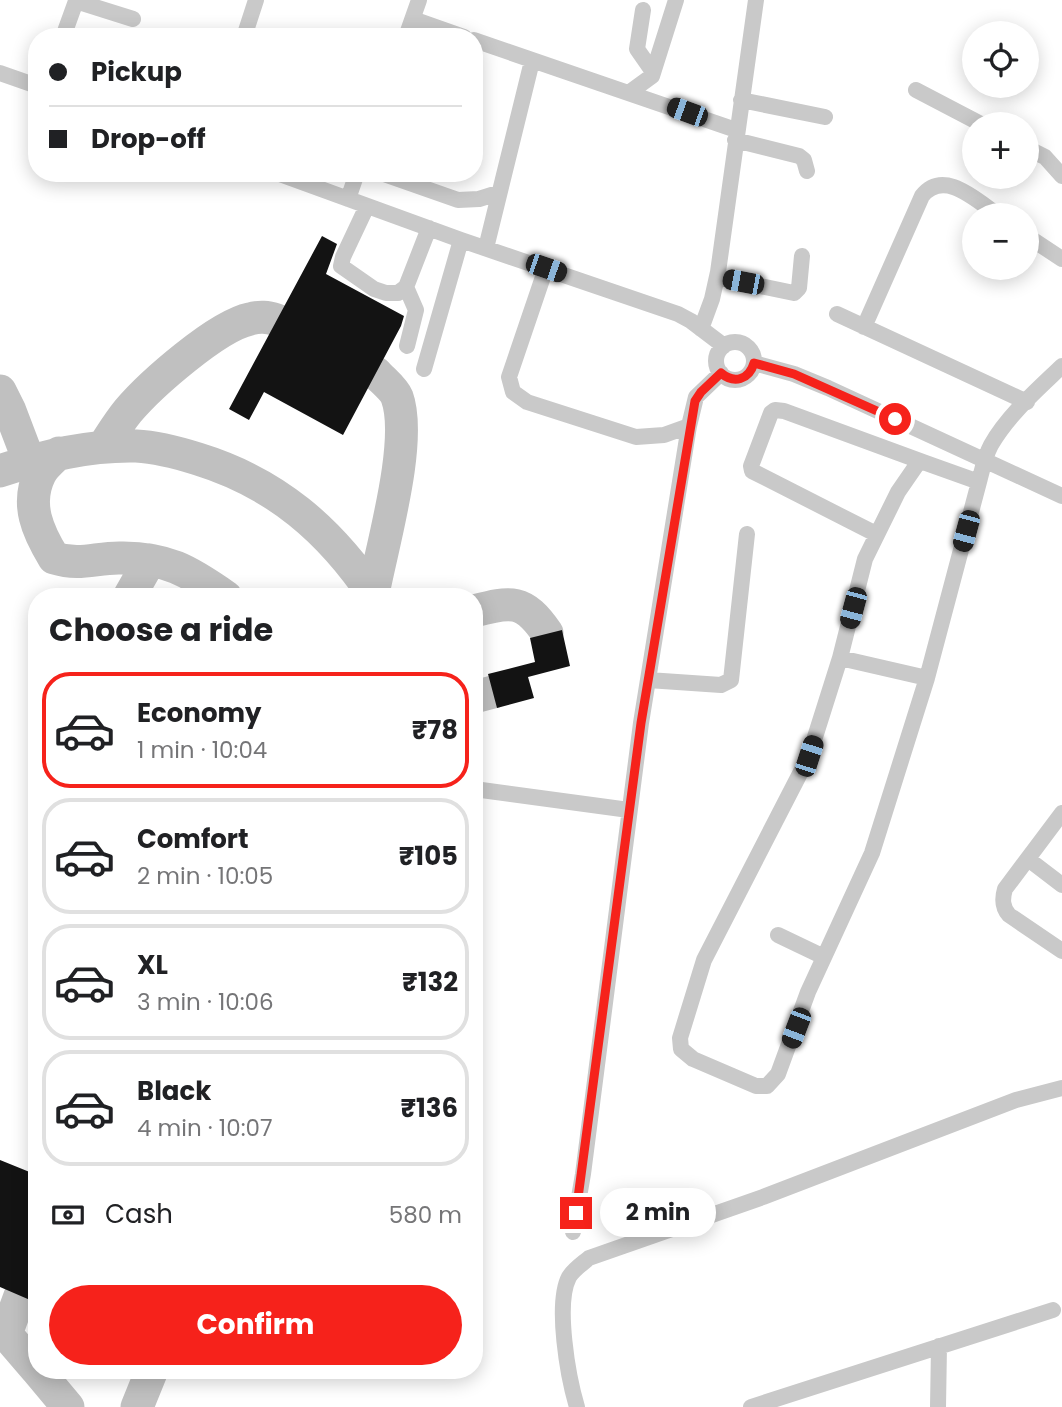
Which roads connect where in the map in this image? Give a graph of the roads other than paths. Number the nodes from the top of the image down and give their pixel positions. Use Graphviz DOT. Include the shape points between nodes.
graph roads {
  1 [pos="256,0"];
  2 [pos="419,0"];
  3 [pos="676,0"];
  4 [pos="756,0"];
  5 [pos="643,10"];
  6 [pos="134,19"];
  7 [pos="413,19"];
  8 [pos="66,28"];
  9 [pos="247,28"];
  10 [pos="410,28"];
  11 [pos="438,28"];
  12 [pos="483,43"];
  13 [pos="532,61"];
  14 [pos="0,73"];
  15 [pos="652,74"];
  16 [pos="28,83"];
  17 [pos="916,90"];
  18 [pos="630,92"];
  19 [pos="741,100"];
  20 [pos="662,103"];
  21 [pos="962,114"];
  22 [pos="825,117"];
  23 [pos="736,135"];
  24 [pos="1039,154"];
  25 [pos="807,171"];
  26 [pos="1062,176"];
  27 [pos="302,182"];
  28 [pos="354,182"];
  29 [pos="406,182"];
  30 [pos="498,193"];
  31 [pos="348,199"];
  32 [pos="980,203"];
  33 [pos="367,206"];
  34 [pos="429,228"];
  35 [pos="461,240"];
  36 [pos="1039,244"];
  37 [pos="486,248"];
  38 [pos="802,256"];
  39 [pos="1062,259"];
  40 [pos="546,268"];
  41 [pos="717,277"];
  42 [pos="406,286"];
  43 [pos="837,314"];
  44 [pos="864,327"];
  45 [pos="701,329"];
  46 [pos="407,346"];
  47 [pos="724,346"];
  48 [pos="754,363"];
  49 [pos="1062,366"];
  50 [pos="424,369"];
  51 [pos="721,373"];
  52 [pos="1027,402"];
  53 [pos="689,426"];
  54 [pos="985,460"];
  55 [pos="923,462"];
  56 [pos="979,482"];
  57 [pos="1062,496"];
  58 [pos="747,534"];
  59 [pos="876,534"];
  60 [pos="840,658"];
  61 [pos="927,678"];
  62 [pos="648,680"];
  63 [pos="483,790"];
  64 [pos="629,810"];
  65 [pos="1062,813"];
  66 [pos="1028,859"];
  67 [pos="1062,885"];
  68 [pos="778,934"];
  69 [pos="1062,951"];
  70 [pos="824,957"];
  71 [pos="1062,1088"];
  72 [pos="573,1232"];
  73 [pos="1053,1310"];
  74 [pos="939,1346"];
  75 [pos="577,1407"];
  76 [pos="751,1407"];
  77 [pos="938,1407"];
  1 -- 9 [label="street"];
  2 -- 7 [label="street"];
  3 -- 15 [label="street"];
  4 -- 19 [label="street"];
  5 -- 15 [label="street" via="637,49"];
  6 -- 8 [label="street" via="76,1"];
  7 -- 10 [label="street"];
  7 -- 11 [label="street"];
  12 -- 13 [label="street"];
  13 -- 18 [label="street"];
  13 -- 30 [label="street"];
  14 -- 16 [label="street"];
  15 -- 18 [label="street"];
  15 -- 20 [label="street"];
  17 -- 21 [label="street"];
  18 -- 20 [label="street"];
  19 -- 22 [label="street"];
  19 -- 23 [label="street"];
  20 -- 23 [label="street"];
  23 -- 25 [label="street" via="799,156"];
  23 -- 41 [label="street"];
  24 -- 26 [label="street"];
  27 -- 31 [label="street"];
  28 -- 31 [label="street"];
  29 -- 30 [label="street" via="457,200"];
  30 -- 37 [label="street"];
  31 -- 33 [label="street"];
  32 -- 44 [label="street" via="958,188 940,185 927,190"];
  33 -- 34 [label="street"];
  33 -- 42 [label="street" via="341,266 386,293 398,293"];
  34 -- 35 [label="street"];
  34 -- 42 [label="street"];
  35 -- 37 [label="street"];
  35 -- 50 [label="street"];
  36 -- 39 [label="street"];
  37 -- 40 [label="street"];
  38 -- 41 [label="street" via="799,288 794,293"];
  40 -- 45 [label="street" via="678,314"];
  40 -- 53 [label="street" via="509,377 513,392 527,402 636,437 664,435"];
  41 -- 45 [label="street"];
  42 -- 46 [label="street" via="416,310"];
  43 -- 44 [label="street"];
  44 -- 52 [label="street"];
  45 -- 47 [label="street"];
  47 -- 48 [label="street" via="745,345"];
  47 -- 51 [label="street" via="717,359"];
  48 -- 51 [label="street" via="741,379"];
  48 -- 54 [label="street" via="828,388"];
  49 -- 52 [label="street"];
  51 -- 53 [label="street" via="696,397"];
  52 -- 54 [label="street" via="1005,425"];
  53 -- 62 [label="street"];
  54 -- 56 [label="street"];
  54 -- 57 [label="street"];
  55 -- 56 [label="street"];
  55 -- 59 [label="street" via="915,466"];
  55 -- 59 [label="street" via="785,411 771,413 752,471"];
  56 -- 61 [label="street"];
  58 -- 62 [label="street" via="729,682"];
  59 -- 60 [label="street" via="865,559"];
  60 -- 61 [label="street"];
  60 -- 70 [label="street" via="809,756 704,960 680,1038 681,1049 693,1059 756,1086 773,1082"];
  61 -- 70 [label="street" via="872,852"];
  62 -- 64 [label="street"];
  63 -- 64 [label="street"];
  64 -- 72 [label="street"];
  65 -- 66 [label="street"];
  66 -- 67 [label="street"];
  66 -- 69 [label="street" via="1005,889 1004,910"];
  68 -- 70 [label="street"];
  71 -- 75 [label="street" via="1016,1100 589,1258 570,1275 564,1297 563,1330"];
  73 -- 74 [label="street"];
  74 -- 76 [label="street"];
  74 -- 77 [label="street"];
}
